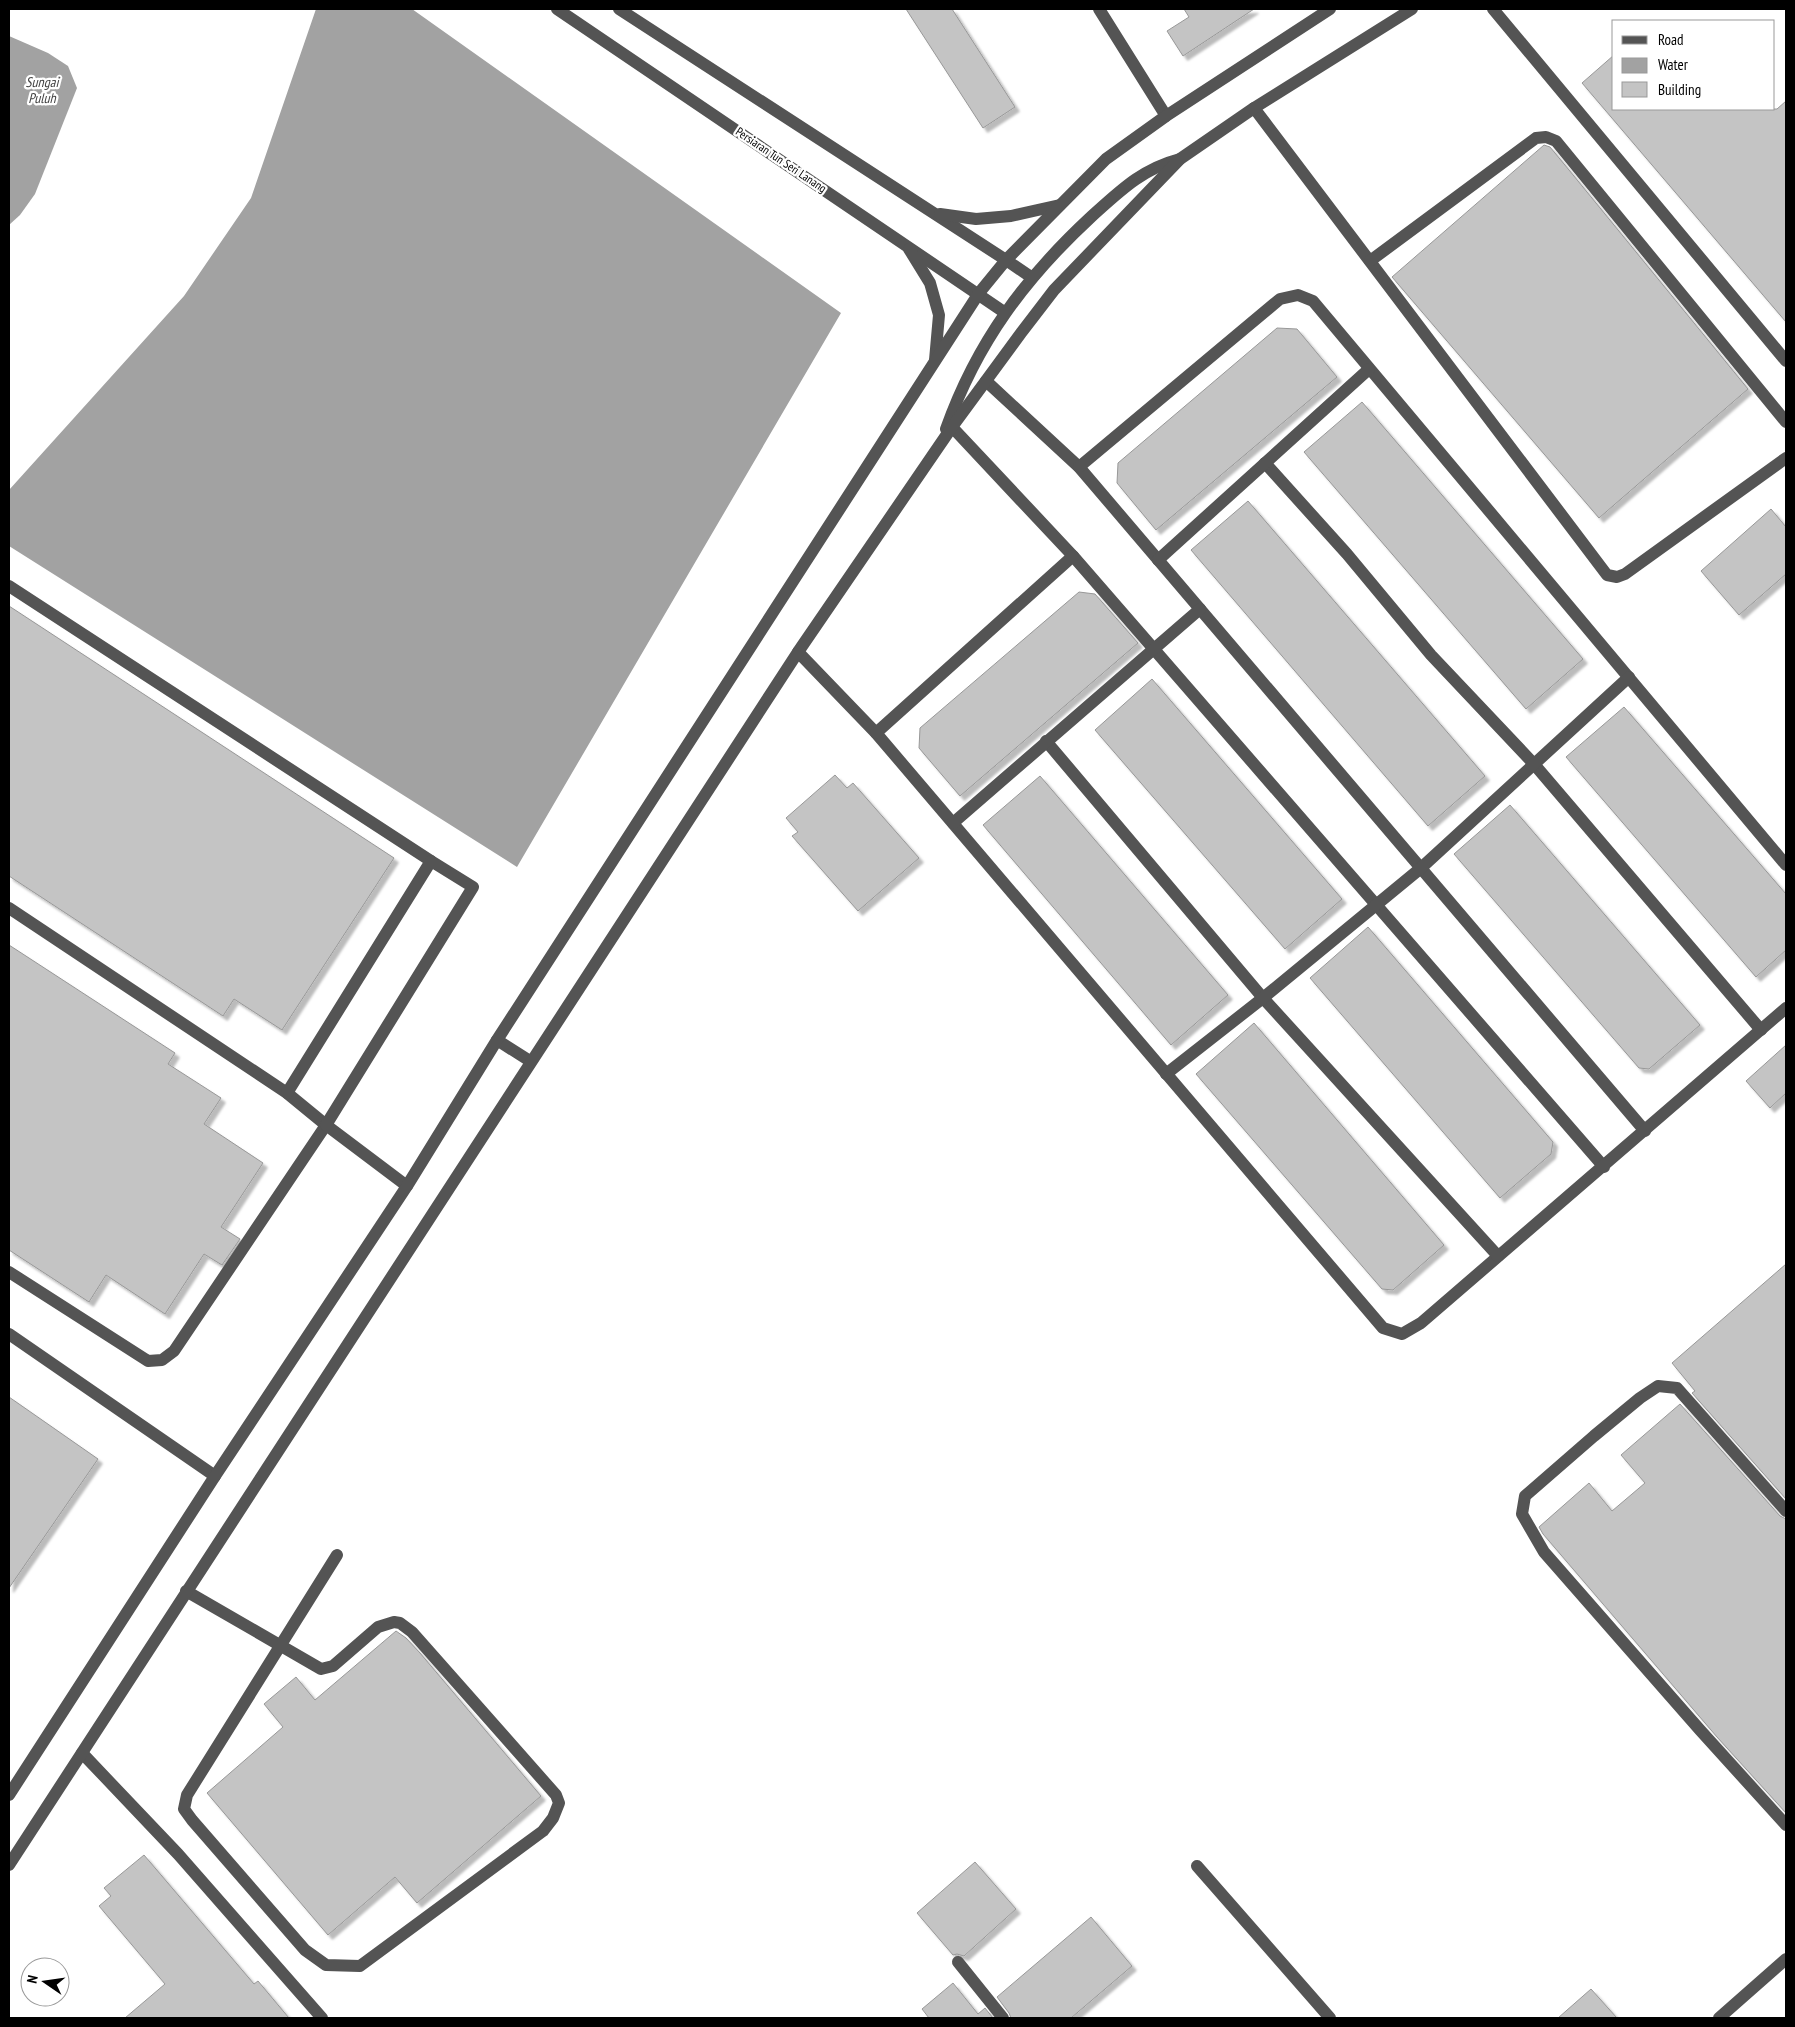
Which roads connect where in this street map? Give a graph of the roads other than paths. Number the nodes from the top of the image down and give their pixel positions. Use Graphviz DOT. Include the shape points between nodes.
graph roads {
  1 [pos="557,9"];
  2 [pos="620,9"];
  3 [pos="1099,9"];
  4 [pos="1330,9"];
  5 [pos="1412,9"];
  6 [pos="1494,9"];
  7 [pos="1254,108"];
  8 [pos="1166,116"];
  9 [pos="1180,159"];
  10 [pos="1060,205"];
  11 [pos="935,213"];
  12 [pos="907,245"];
  13 [pos="1006,260"];
  14 [pos="1370,261"];
  15 [pos="1031,278"];
  16 [pos="979,293"];
  17 [pos="1004,312"];
  18 [pos="1786,361"];
  19 [pos="934,362"];
  20 [pos="1369,369"];
  21 [pos="986,382"];
  22 [pos="1786,422"];
  23 [pos="952,427"];
  24 [pos="941,444"];
  25 [pos="1786,458"];
  26 [pos="1265,463"];
  27 [pos="1079,467"];
  28 [pos="1073,556"];
  29 [pos="1158,560"];
  30 [pos="9,586"];
  31 [pos="1200,609"];
  32 [pos="1153,648"];
  33 [pos="798,652"];
  34 [pos="1629,677"];
  35 [pos="876,733"];
  36 [pos="1046,741"];
  37 [pos="1534,764"];
  38 [pos="953,823"];
  39 [pos="431,861"];
  40 [pos="1786,865"];
  41 [pos="1421,868"];
  42 [pos="1377,905"];
  43 [pos="9,908"];
  44 [pos="1263,998"];
  45 [pos="1786,1008"];
  46 [pos="1761,1030"];
  47 [pos="497,1040"];
  48 [pos="530,1061"];
  49 [pos="1166,1074"];
  50 [pos="288,1093"];
  51 [pos="326,1125"];
  52 [pos="1645,1131"];
  53 [pos="1604,1167"];
  54 [pos="407,1186"];
  55 [pos="1498,1256"];
  56 [pos="9,1272"];
  57 [pos="9,1334"];
  58 [pos="215,1476"];
  59 [pos="1786,1511"];
  60 [pos="337,1555"];
  61 [pos="186,1592"];
  62 [pos="279,1646"];
  63 [pos="82,1753"];
  64 [pos="9,1795"];
  65 [pos="1786,1825"];
  66 [pos="9,1865"];
  67 [pos="1198,1866"];
  68 [pos="1786,1959"];
  69 [pos="958,1962"];
  70 [pos="322,2018"];
  71 [pos="1003,2018"];
  72 [pos="1330,2018"];
  73 [pos="1719,2018"];
  1 -- 12 [label="street, Persiaran Tun Seri Lanang"];
  2 -- 11 [label="street"];
  3 -- 8 [label="street"];
  4 -- 8 [label="street"];
  5 -- 7 [label="street"];
  6 -- 18 [label="street"];
  7 -- 9 [label="street"];
  7 -- 14 [label="street"];
  8 -- 10 [label="street" via="1106,159"];
  9 -- 15 [label="street" via="1161,164 1130,181"];
  9 -- 21 [label="street" via="1054,290"];
  10 -- 11 [label="street" via="1011,216 976,219"];
  10 -- 13 [label="street"];
  11 -- 13 [label="street"];
  12 -- 16 [label="street, Persiaran Tun Seri Lanang"];
  12 -- 19 [label="street" via="930,283 940,315"];
  13 -- 15 [label="street"];
  13 -- 16 [label="street"];
  14 -- 22 [label="street" via="1536,138 1546,137 1556,141"];
  14 -- 25 [label="street" via="1608,575 1625,574"];
  15 -- 17 [label="street"];
  16 -- 17 [label="street, Persiaran Tun Seri Lanang"];
  16 -- 19 [label="street"];
  17 -- 24 [label="street" via="962,387"];
  19 -- 47 [label="street"];
  20 -- 26 [label="street"];
  20 -- 27 [label="street" via="1312,301 1298,295 1280,299"];
  20 -- 34 [label="street"];
  21 -- 23 [label="street"];
  21 -- 27 [label="street"];
  23 -- 24 [label="street"];
  23 -- 28 [label="street"];
  24 -- 33 [label="street"];
  26 -- 29 [label="street"];
  26 -- 37 [label="street" via="1347,554 1431,655"];
  27 -- 29 [label="street"];
  28 -- 32 [label="street"];
  28 -- 35 [label="street"];
  29 -- 31 [label="street"];
  30 -- 39 [label="street"];
  31 -- 32 [label="street"];
  31 -- 41 [label="street"];
  32 -- 36 [label="street"];
  32 -- 42 [label="street"];
  33 -- 35 [label="street"];
  33 -- 48 [label="street"];
  34 -- 37 [label="street"];
  34 -- 40 [label="street"];
  35 -- 38 [label="street"];
  36 -- 38 [label="street"];
  36 -- 44 [label="street"];
  37 -- 41 [label="street"];
  37 -- 46 [label="street"];
  38 -- 49 [label="street"];
  39 -- 50 [label="street"];
  39 -- 51 [label="street" via="473,887"];
  41 -- 42 [label="street"];
  41 -- 52 [label="street"];
  42 -- 44 [label="street"];
  42 -- 53 [label="street"];
  43 -- 50 [label="street"];
  44 -- 49 [label="street"];
  44 -- 55 [label="street"];
  45 -- 46 [label="street"];
  46 -- 52 [label="street"];
  47 -- 48 [label="street"];
  47 -- 54 [label="street"];
  48 -- 61 [label="street"];
  49 -- 55 [label="street" via="1383,1328 1402,1334 1421,1323"];
  50 -- 51 [label="street"];
  51 -- 54 [label="street"];
  51 -- 56 [label="street" via="174,1352 162,1360 148,1361"];
  52 -- 53 [label="street"];
  53 -- 55 [label="street"];
  54 -- 58 [label="street"];
  57 -- 58 [label="street"];
  58 -- 64 [label="street"];
  59 -- 65 [label="street" via="1678,1388 1658,1386 1525,1496 1522,1514 1544,1552"];
  60 -- 62 [label="street"];
  61 -- 62 [label="street"];
  61 -- 63 [label="street"];
  62 -- 62 [label="street" via="321,1669 333,1666 378,1627 400,1623 432,1654 556,1795 559,1803 543,1831 360,1966 326,1966 305,1950 184,1809 187,1795"];
  63 -- 66 [label="street"];
  63 -- 70 [label="street" via="178,1854"];
  67 -- 72 [label="street"];
  68 -- 73 [label="street"];
  69 -- 71 [label="street"];
}
